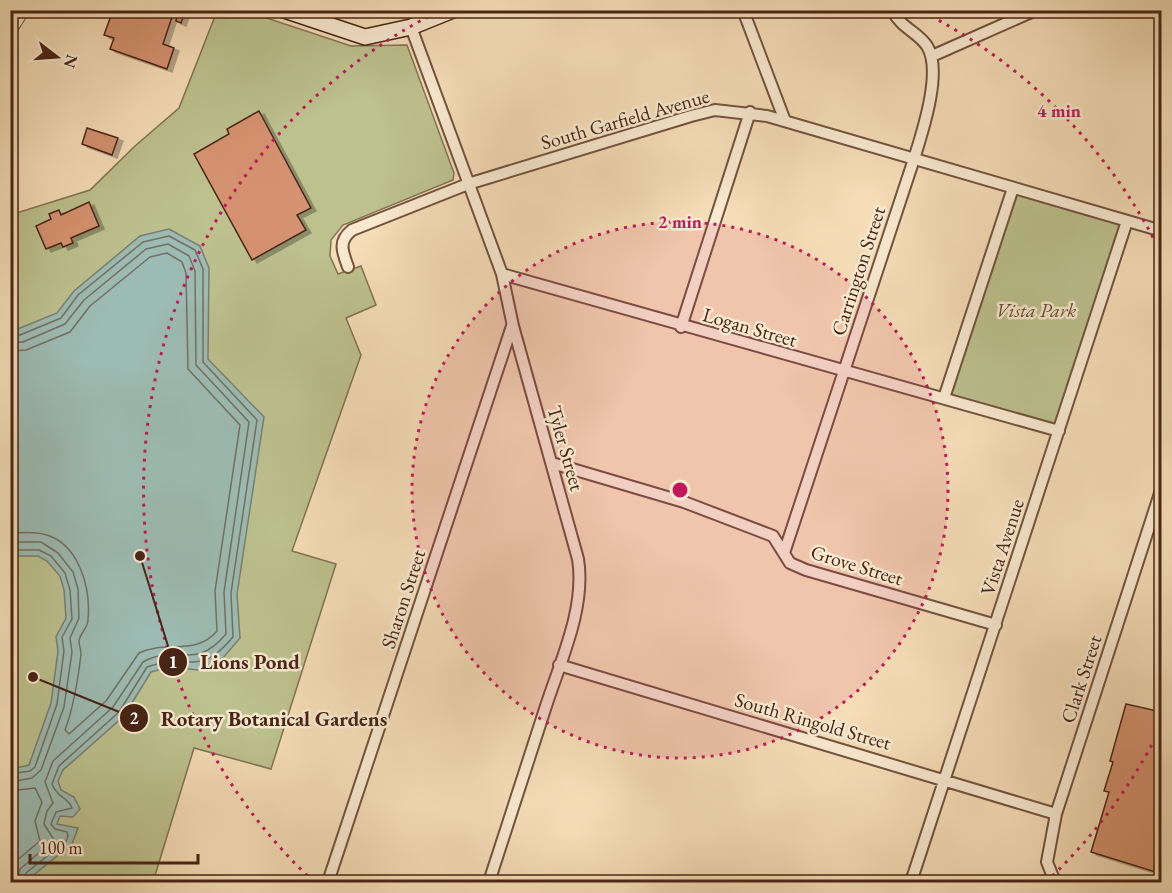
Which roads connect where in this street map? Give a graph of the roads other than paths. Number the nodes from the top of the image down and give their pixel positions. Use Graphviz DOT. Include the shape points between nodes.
graph roads {
  1 [pos="22,10"];
  2 [pos="284,10"];
  3 [pos="453,10"];
  4 [pos="743,10"];
  5 [pos="892,10"];
  6 [pos="1036,10"];
  7 [pos="411,27"];
  8 [pos="10,29"];
  9 [pos="932,56"];
  10 [pos="750,112"];
  11 [pos="785,121"];
  12 [pos="914,159"];
  13 [pos="468,184"];
  14 [pos="1013,189"];
  15 [pos="1127,222"];
  16 [pos="1161,231"];
  17 [pos="348,267"];
  18 [pos="502,274"];
  19 [pos="513,326"];
  20 [pos="681,327"];
  21 [pos="844,372"];
  22 [pos="944,398"];
  23 [pos="1059,431"];
  24 [pos="552,463"];
  25 [pos="1161,487"];
  26 [pos="1150,525"];
  27 [pos="1161,528"];
  28 [pos="784,554"];
  29 [pos="996,625"];
  30 [pos="559,665"];
  31 [pos="945,779"];
  32 [pos="1056,814"];
  33 [pos="328,882"];
  34 [pos="489,882"];
  35 [pos="911,882"];
  36 [pos="1055,882"];
  1 -- 8 [label="street"];
  2 -- 7 [label="main road" via="365,37"];
  3 -- 7 [label="main road"];
  4 -- 11 [label="street"];
  5 -- 9 [label="street" via="899,24 927,45"];
  6 -- 9 [label="street"];
  7 -- 13 [label="street, Tyler Street"];
  9 -- 12 [label="street, Carrington Street" via="931,97"];
  10 -- 11 [label="street, South Garfield Avenue"];
  10 -- 13 [label="street, South Garfield Avenue" via="715,110 690,116"];
  10 -- 20 [label="street"];
  11 -- 12 [label="street, South Garfield Avenue"];
  12 -- 14 [label="street, South Garfield Avenue"];
  12 -- 21 [label="street, Carrington Street"];
  13 -- 17 [label="street, South Garfield Avenue" via="352,230 341,244"];
  13 -- 18 [label="street, Tyler Street"];
  14 -- 15 [label="street, South Garfield Avenue"];
  14 -- 22 [label="street"];
  15 -- 16 [label="street, South Garfield Avenue"];
  15 -- 23 [label="street, Vista Avenue"];
  18 -- 19 [label="street, Tyler Street"];
  18 -- 20 [label="street, Logan Street"];
  19 -- 24 [label="street, Tyler Street"];
  19 -- 33 [label="street, Sharon Street"];
  20 -- 21 [label="street, Logan Street"];
  21 -- 22 [label="street, Logan Street"];
  21 -- 28 [label="street, Carrington Street"];
  22 -- 23 [label="street, Logan Street"];
  23 -- 29 [label="street, Vista Avenue"];
  24 -- 28 [label="street, Grove Street" via="684,502 773,536"];
  24 -- 30 [label="street, Tyler Street" via="581,579"];
  25 -- 26 [label="street, Clark Street"];
  26 -- 27 [label="street"];
  26 -- 32 [label="street, Clark Street"];
  28 -- 29 [label="street, Grove Street" via="790,563 806,570"];
  29 -- 31 [label="street, Vista Avenue"];
  30 -- 31 [label="street, South Ringold Street"];
  30 -- 34 [label="street, Tyler Street"];
  31 -- 32 [label="street, South Ringold Street"];
  31 -- 35 [label="street, Vista Avenue"];
  32 -- 36 [label="street, Clark Street" via="1047,862"];
}
